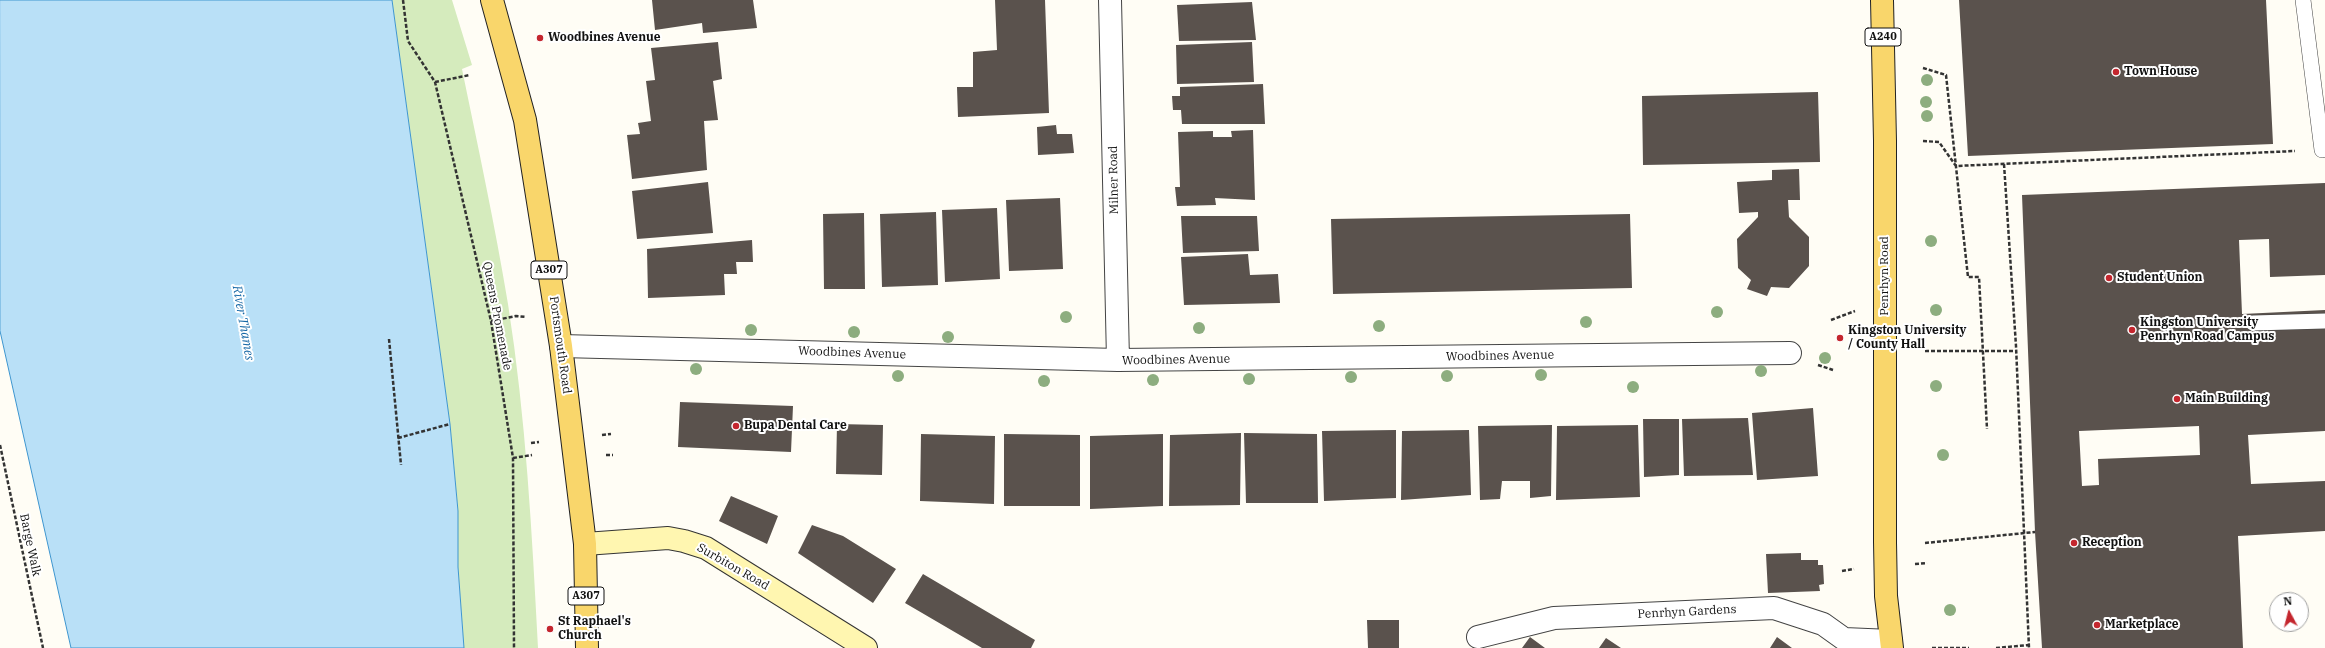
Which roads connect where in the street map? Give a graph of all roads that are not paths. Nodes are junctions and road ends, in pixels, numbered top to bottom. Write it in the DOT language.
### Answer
graph roads {
  1 [pos="492,0"];
  2 [pos="1110,0"];
  3 [pos="1882,0"];
  4 [pos="2302,0"];
  5 [pos="2322,150"];
  6 [pos="2325,321"];
  7 [pos="2253,324"];
  8 [pos="561,346"];
  9 [pos="1790,353"];
  10 [pos="1118,360"];
  11 [pos="585,544"];
  12 [pos="1478,637"];
  13 [pos="1891,644"];
  14 [pos="587,648"];
  15 [pos="866,648"];
  1 -- 8 [label="main road, Portsmouth Road / A307"];
  2 -- 10 [label="street, Milner Road"];
  3 -- 13 [label="main road, Penrhyn Road / A240"];
  4 -- 5 [label="lane"];
  6 -- 7 [label="lane"];
  8 -- 10 [label="street, Woodbines Avenue"];
  8 -- 11 [label="main road, Portsmouth Road / A307"];
  9 -- 10 [label="street, Woodbines Avenue"];
  11 -- 14 [label="main road, Portsmouth Road / A307"];
  11 -- 15 [label="main road, Surbiton Road"];
  12 -- 13 [label="street, Penrhyn Gardens"];
}
